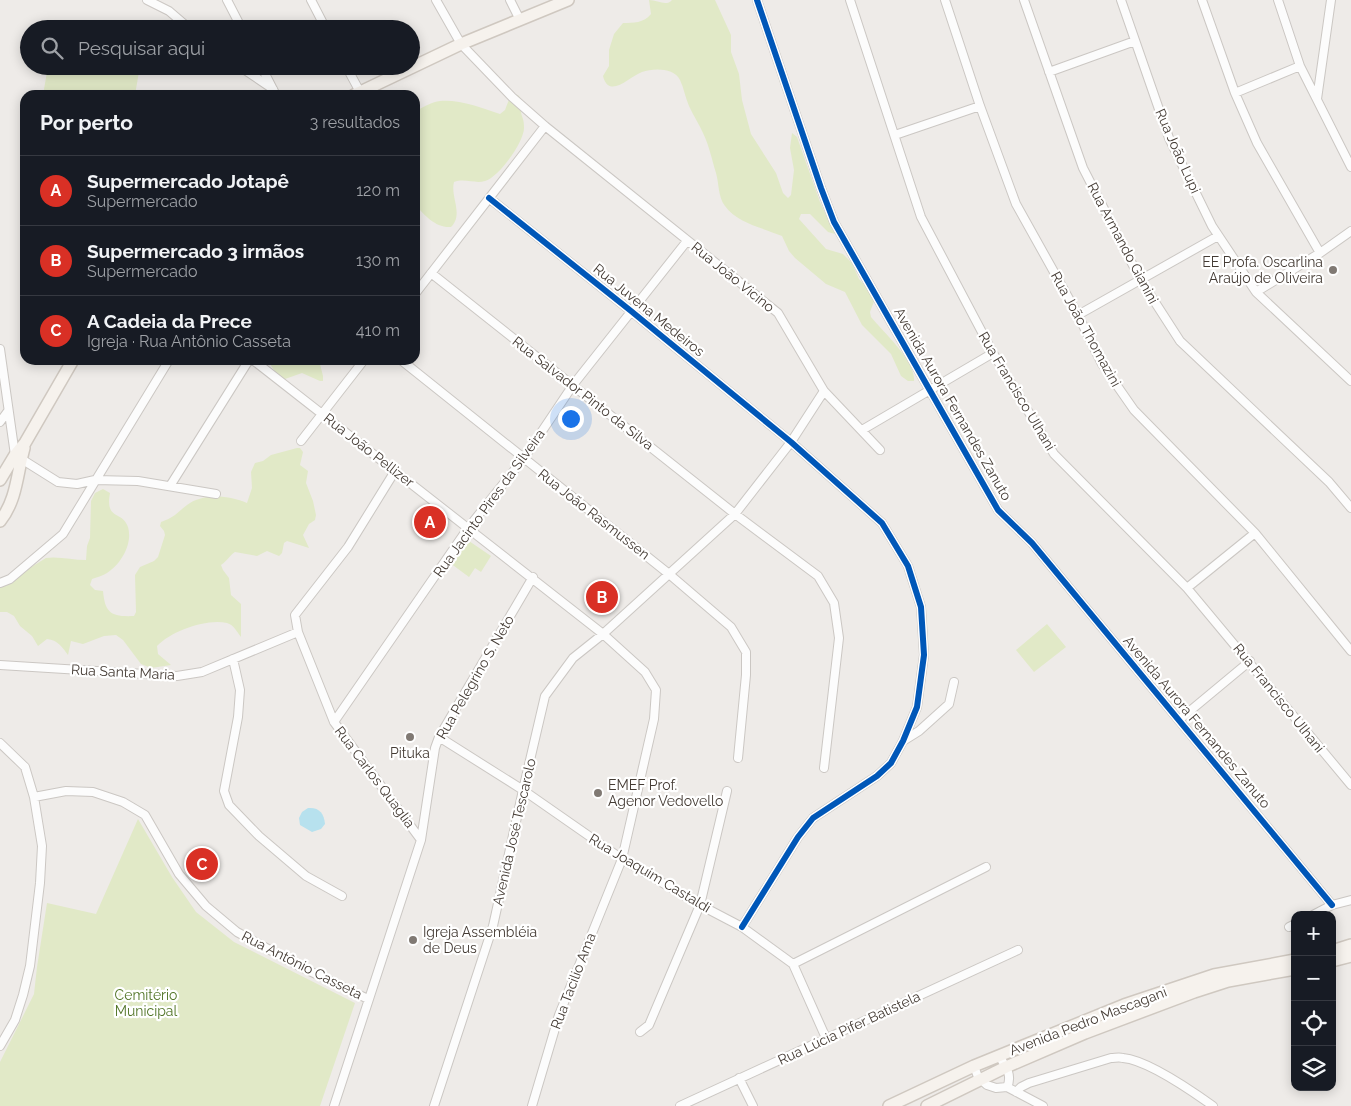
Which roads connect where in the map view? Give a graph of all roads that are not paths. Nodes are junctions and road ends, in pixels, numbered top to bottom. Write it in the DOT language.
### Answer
graph roads {
  1 [pos="146,0"];
  2 [pos="227,0"];
  3 [pos="311,0"];
  4 [pos="436,0"];
  5 [pos="510,0"];
  6 [pos="568,0"];
  7 [pos="757,0"];
  8 [pos="850,0"];
  9 [pos="945,0"];
  10 [pos="1024,0"];
  11 [pos="1121,0"];
  12 [pos="1202,0"];
  13 [pos="1278,0"];
  14 [pos="1331,0"];
  15 [pos="180,20"];
  16 [pos="237,20"];
  17 [pos="321,20"];
  18 [pos="520,20"];
  19 [pos="1135,42"];
  20 [pos="461,44"];
  21 [pos="420,64"];
  22 [pos="1300,66"];
  23 [pos="1049,72"];
  24 [pos="251,75"];
  25 [pos="266,75"];
  26 [pos="350,75"];
  27 [pos="397,75"];
  28 [pos="271,90"];
  29 [pos="273,90"];
  30 [pos="355,90"];
  31 [pos="365,90"];
  32 [pos="1235,93"];
  33 [pos="1317,100"];
  34 [pos="980,106"];
  35 [pos="545,126"];
  36 [pos="895,135"];
  37 [pos="1351,167"];
  38 [pos="489,198"];
  39 [pos="1351,231"];
  40 [pos="1218,236"];
  41 [pos="688,241"];
  42 [pos="1320,253"];
  43 [pos="431,273"];
  44 [pos="1140,279"];
  45 [pos="420,287"];
  46 [pos="1256,292"];
  47 [pos="631,311"];
  48 [pos="1078,315"];
  49 [pos="0,349"];
  50 [pos="993,353"];
  51 [pos="70,365"];
  52 [pos="166,365"];
  53 [pos="245,365"];
  54 [pos="260,365"];
  55 [pos="360,365"];
  56 [pos="407,365"];
  57 [pos="1351,381"];
  58 [pos="573,385"];
  59 [pos="824,390"];
  60 [pos="930,390"];
  61 [pos="8,411"];
  62 [pos="322,414"];
  63 [pos="0,422"];
  64 [pos="862,430"];
  65 [pos="301,442"];
  66 [pos="791,442"];
  67 [pos="880,450"];
  68 [pos="18,457"];
  69 [pos="524,458"];
  70 [pos="395,471"];
  71 [pos="0,480"];
  72 [pos="95,480"];
  73 [pos="170,486"];
  74 [pos="216,494"];
  75 [pos="1351,508"];
  76 [pos="735,514"];
  77 [pos="0,521"];
  78 [pos="468,528"];
  79 [pos="1255,533"];
  80 [pos="669,574"];
  81 [pos="532,577"];
  82 [pos="0,583"];
  83 [pos="1188,588"];
  84 [pos="298,632"];
  85 [pos="603,634"];
  86 [pos="1351,651"];
  87 [pos="233,659"];
  88 [pos="1250,661"];
  89 [pos="0,665"];
  90 [pos="954,682"];
  91 [pos="1179,720"];
  92 [pos="334,722"];
  93 [pos="440,737"];
  94 [pos="903,741"];
  95 [pos="0,743"];
  96 [pos="738,758"];
  97 [pos="824,768"];
  98 [pos="1351,785"];
  99 [pos="523,790"];
  100 [pos="727,791"];
  101 [pos="34,797"];
  102 [pos="422,840"];
  103 [pos="622,859"];
  104 [pos="986,867"];
  105 [pos="342,896"];
  106 [pos="1351,900"];
  107 [pos="700,905"];
  108 [pos="1332,905"];
  109 [pos="1321,911"];
  110 [pos="742,927"];
  111 [pos="1351,946"];
  112 [pos="1336,949"];
  113 [pos="1018,950"];
  114 [pos="1351,956"];
  115 [pos="1336,960"];
  116 [pos="1291,961"];
  117 [pos="793,964"];
  118 [pos="1291,970"];
  119 [pos="368,999"];
  120 [pos="640,1032"];
  121 [pos="826,1038"];
  122 [pos="0,1046"];
  123 [pos="999,1056"];
  124 [pos="974,1066"];
  125 [pos="1006,1067"];
  126 [pos="739,1078"];
  127 [pos="980,1080"];
  128 [pos="1006,1087"];
  129 [pos="1016,1092"];
  130 [pos="334,1106"];
  131 [pos="434,1106"];
  132 [pos="532,1106"];
  133 [pos="680,1106"];
  134 [pos="753,1106"];
  135 [pos="889,1106"];
  136 [pos="927,1106"];
  137 [pos="1043,1106"];
  138 [pos="1213,1106"];
  1 -- 15 [label="street"];
  2 -- 16 [label="street"];
  3 -- 17 [label="street"];
  4 -- 20 [label="street, Rua João Vicino"];
  5 -- 18 [label="street"];
  6 -- 18 [label="main road"];
  7 -- 60 [label="street, Avenida Aurora Fernandes Zanuto"];
  8 -- 36 [label="street, Rua Francisco Ulhani"];
  9 -- 34 [label="street, Rua João Thomazini"];
  10 -- 23 [label="street, Rua Armando Gianini"];
  11 -- 19 [label="street, Rua João Lupi"];
  12 -- 32 [label="street"];
  13 -- 22 [label="street"];
  14 -- 33 [label="street"];
  18 -- 20 [label="main road"];
  19 -- 23 [label="street"];
  19 -- 40 [label="street, Rua João Lupi"];
  20 -- 21 [label="main road"];
  20 -- 35 [label="street, Rua João Vicino"];
  22 -- 32 [label="street"];
  22 -- 33 [label="street"];
  23 -- 44 [label="street, Rua Armando Gianini"];
  24 -- 28 [label="street"];
  25 -- 29 [label="street"];
  26 -- 30 [label="street"];
  27 -- 31 [label="main road"];
  32 -- 42 [label="street"];
  33 -- 37 [label="street"];
  34 -- 36 [label="street"];
  34 -- 48 [label="street, Rua João Thomazini"];
  35 -- 38 [label="street"];
  35 -- 41 [label="street, Rua João Vicino"];
  36 -- 50 [label="street, Rua Francisco Ulhani"];
  38 -- 43 [label="street"];
  38 -- 47 [label="street, Rua Juvena Medeiros"];
  39 -- 42 [label="street"];
  40 -- 44 [label="street"];
  40 -- 46 [label="street, Rua João Lupi"];
  41 -- 47 [label="street, Rua Jacinto Pires da Silveira"];
  41 -- 59 [label="street, Rua João Vicino"];
  42 -- 46 [label="street"];
  43 -- 45 [label="street"];
  43 -- 58 [label="street, Rua Salvador Pinto da Silva"];
  44 -- 48 [label="street"];
  44 -- 75 [label="street, Rua Armando Gianini"];
  46 -- 57 [label="street, Rua João Lupi"];
  47 -- 58 [label="street, Rua Jacinto Pires da Silveira"];
  47 -- 66 [label="street, Rua Juvena Medeiros"];
  48 -- 79 [label="street, Rua João Thomazini"];
  49 -- 61 [label="street"];
  50 -- 60 [label="street"];
  50 -- 83 [label="street, Rua Francisco Ulhani"];
  51 -- 68 [label="main road"];
  52 -- 72 [label="street"];
  53 -- 73 [label="street"];
  54 -- 62 [label="street, Rua João Pellizer"];
  55 -- 62 [label="street"];
  56 -- 69 [label="street, Rua João Rasmussen"];
  58 -- 69 [label="street, Rua Jacinto Pires da Silveira"];
  58 -- 76 [label="street, Rua Salvador Pinto da Silva"];
  59 -- 64 [label="street, Rua João Vicino"];
  59 -- 66 [label="street"];
  60 -- 64 [label="street"];
  60 -- 91 [label="street, Avenida Aurora Fernandes Zanuto"];
  61 -- 63 [label="street"];
  61 -- 68 [label="street"];
  62 -- 65 [label="street"];
  62 -- 70 [label="street, Rua João Pellizer"];
  64 -- 67 [label="street, Rua João Vicino"];
  66 -- 76 [label="street"];
  66 -- 94 [label="street, Rua Juvena Medeiros"];
  68 -- 71 [label="main road"];
  68 -- 72 [label="street"];
  68 -- 77 [label="main road"];
  69 -- 78 [label="street, Rua Jacinto Pires da Silveira"];
  69 -- 80 [label="street, Rua João Rasmussen"];
  70 -- 78 [label="street, Rua João Pellizer"];
  70 -- 84 [label="street, Rua Carlos Quaglia"];
  72 -- 73 [label="street"];
  72 -- 82 [label="street"];
  73 -- 74 [label="street"];
  76 -- 80 [label="street"];
  76 -- 97 [label="street, Rua Salvador Pinto da Silva"];
  78 -- 81 [label="street, Rua João Pellizer"];
  78 -- 92 [label="street, Rua Jacinto Pires da Silveira"];
  79 -- 83 [label="street"];
  79 -- 86 [label="street, Rua João Thomazini"];
  80 -- 85 [label="street"];
  80 -- 96 [label="street, Rua João Rasmussen"];
  81 -- 85 [label="street, Rua João Pellizer"];
  81 -- 93 [label="street, Rua Pelegrino S. Neto"];
  83 -- 88 [label="street, Rua Francisco Ulhani"];
  84 -- 87 [label="street, Rua Santa Maria"];
  84 -- 92 [label="street, Rua Carlos Quaglia"];
  85 -- 99 [label="street, Avenida José Tescarolo"];
  85 -- 103 [label="street, Rua Tacilio Ama"];
  87 -- 89 [label="street, Rua Santa Maria"];
  87 -- 105 [label="street"];
  88 -- 91 [label="street"];
  88 -- 98 [label="street, Rua Francisco Ulhani"];
  90 -- 94 [label="street"];
  91 -- 108 [label="street, Avenida Aurora Fernandes Zanuto"];
  92 -- 102 [label="street, Rua Carlos Quaglia"];
  93 -- 99 [label="street, Rua Joaquim Castaldi"];
  93 -- 102 [label="street, Rua Pelegrino S. Neto"];
  94 -- 110 [label="street, Rua Juvena Medeiros"];
  95 -- 101 [label="street"];
  99 -- 103 [label="street, Rua Joaquim Castaldi"];
  99 -- 131 [label="street, Avenida José Tescarolo"];
  100 -- 107 [label="street"];
  101 -- 119 [label="street, Rua Antônio Casseta"];
  101 -- 122 [label="street"];
  102 -- 119 [label="street, Rua Carlos Quaglia"];
  103 -- 107 [label="street, Rua Joaquim Castaldi"];
  103 -- 132 [label="street, Rua Tacilio Ama"];
  104 -- 117 [label="street"];
  106 -- 108 [label="street"];
  107 -- 110 [label="street, Rua Joaquim Castaldi"];
  107 -- 120 [label="street"];
  108 -- 109 [label="street"];
  110 -- 117 [label="street, Rua Joaquim Castaldi"];
  111 -- 112 [label="main road"];
  113 -- 121 [label="street, Rua Lúcia Pifer Batistela"];
  114 -- 115 [label="main road"];
  116 -- 123 [label="main road, Avenida Pedro Mascagani"];
  117 -- 121 [label="street"];
  118 -- 125 [label="main road, Avenida Pedro Mascagani"];
  119 -- 130 [label="street, Rua Carlos Quaglia"];
  121 -- 126 [label="street, Rua Lúcia Pifer Batistela"];
  123 -- 124 [label="main road, Avenida Pedro Mascagani"];
  123 -- 125 [label="street"];
  124 -- 127 [label="street"];
  124 -- 135 [label="main road, Avenida Pedro Mascagani"];
  125 -- 127 [label="main road, Avenida Pedro Mascagani"];
  125 -- 128 [label="street"];
  126 -- 133 [label="street, Rua Lúcia Pifer Batistela"];
  126 -- 134 [label="street"];
  127 -- 128 [label="street"];
  127 -- 136 [label="main road, Avenida Pedro Mascagani"];
  128 -- 129 [label="street"];
  129 -- 137 [label="street"];
  129 -- 138 [label="street"];
}
